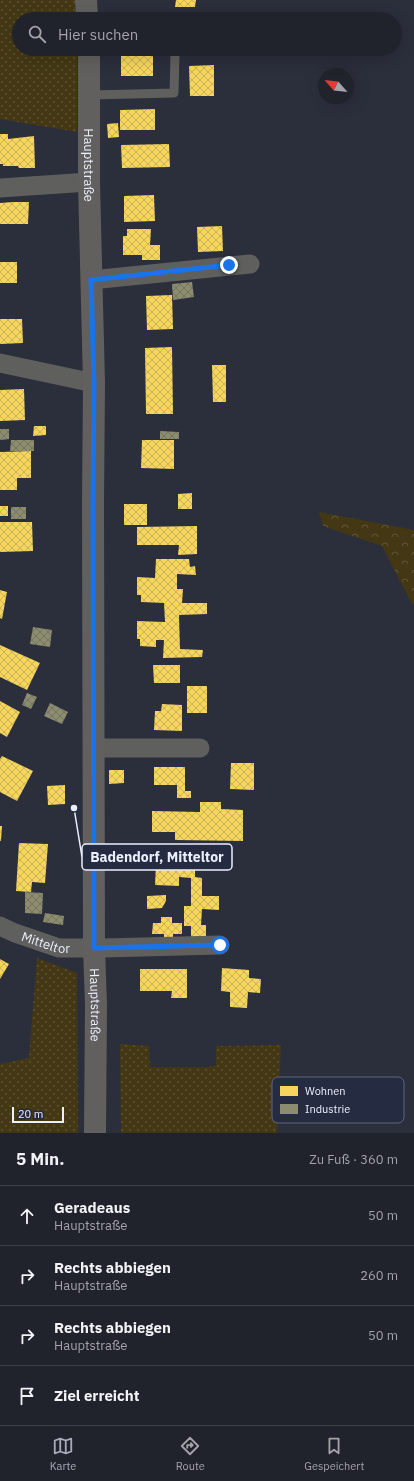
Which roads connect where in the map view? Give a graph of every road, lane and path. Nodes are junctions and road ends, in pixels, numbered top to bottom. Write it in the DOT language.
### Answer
graph roads {
  1 [pos="86,0"];
  2 [pos="87,12"];
  3 [pos="89,56"];
  4 [pos="175,56"];
  5 [pos="90,95"];
  6 [pos="89,182"];
  7 [pos="0,188"];
  8 [pos="250,264"];
  9 [pos="91,280"];
  10 [pos="0,363"];
  11 [pos="94,383"];
  12 [pos="93,748"];
  13 [pos="200,748"];
  14 [pos="0,926"];
  15 [pos="220,945"];
  16 [pos="94,948"];
  17 [pos="95,1133"];
  1 -- 2 [label="main road"];
  3 -- 5 [label="main road, Hauptstraße"];
  4 -- 5 [label="lane"];
  5 -- 6 [label="main road, Hauptstraße"];
  6 -- 7 [label="street"];
  6 -- 9 [label="main road, Hauptstraße"];
  8 -- 9 [label="street"];
  9 -- 11 [label="main road, Hauptstraße"];
  10 -- 11 [label="street"];
  11 -- 12 [label="main road, Hauptstraße"];
  12 -- 13 [label="street"];
  12 -- 16 [label="main road, Hauptstraße"];
  14 -- 16 [label="street, Mitteltor"];
  15 -- 16 [label="street"];
  16 -- 17 [label="main road, Hauptstraße"];
}
